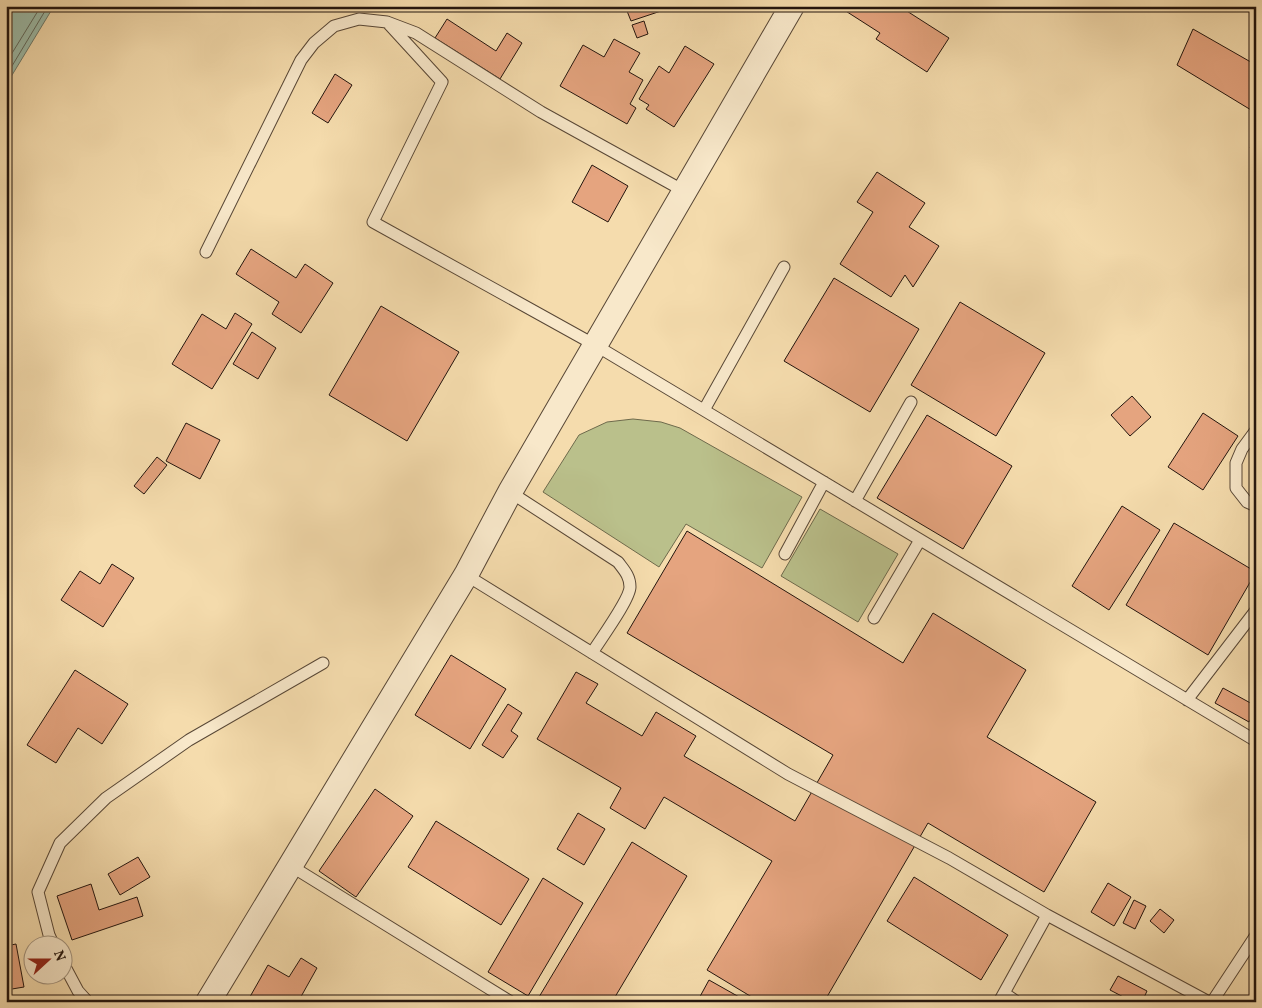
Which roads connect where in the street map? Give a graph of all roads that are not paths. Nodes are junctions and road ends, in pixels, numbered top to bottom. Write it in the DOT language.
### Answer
graph roads {
  1 [pos="792,6"];
  2 [pos="387,22"];
  3 [pos="684,191"];
  4 [pos="206,252"];
  5 [pos="784,267"];
  6 [pos="596,345"];
  7 [pos="911,402"];
  8 [pos="704,410"];
  9 [pos="1256,430"];
  10 [pos="824,482"];
  11 [pos="510,492"];
  12 [pos="855,501"];
  13 [pos="1256,506"];
  14 [pos="920,540"];
  15 [pos="785,554"];
  16 [pos="466,575"];
  17 [pos="1256,610"];
  18 [pos="874,618"];
  19 [pos="592,653"];
  20 [pos="324,663"];
  21 [pos="1186,700"];
  22 [pos="1256,742"];
  23 [pos="290,866"];
  24 [pos="1047,915"];
  25 [pos="1256,935"];
  26 [pos="49,936"];
  27 [pos="72,980"];
  28 [pos="1001,997"];
  29 [pos="88,1002"];
  30 [pos="208,1002"];
  31 [pos="511,1002"];
  32 [pos="1017,1002"];
  33 [pos="1211,1002"];
  1 -- 3 [label="street"];
  2 -- 3 [label="lane"];
  2 -- 4 [label="lane"];
  2 -- 6 [label="lane"];
  3 -- 6 [label="street"];
  5 -- 8 [label="lane"];
  6 -- 8 [label="lane"];
  6 -- 11 [label="street"];
  7 -- 12 [label="lane"];
  8 -- 10 [label="lane"];
  9 -- 13 [label="lane"];
  10 -- 12 [label="lane"];
  10 -- 15 [label="lane"];
  11 -- 16 [label="street"];
  11 -- 19 [label="lane"];
  12 -- 14 [label="lane"];
  14 -- 18 [label="lane"];
  14 -- 21 [label="lane"];
  16 -- 19 [label="lane"];
  16 -- 23 [label="street"];
  17 -- 21 [label="lane"];
  19 -- 24 [label="lane"];
  20 -- 26 [label="lane"];
  21 -- 22 [label="lane"];
  23 -- 30 [label="street"];
  23 -- 31 [label="lane"];
  24 -- 28 [label="lane"];
  24 -- 33 [label="lane"];
  25 -- 33 [label="lane"];
  27 -- 29 [label="lane"];
  28 -- 32 [label="lane"];
}
